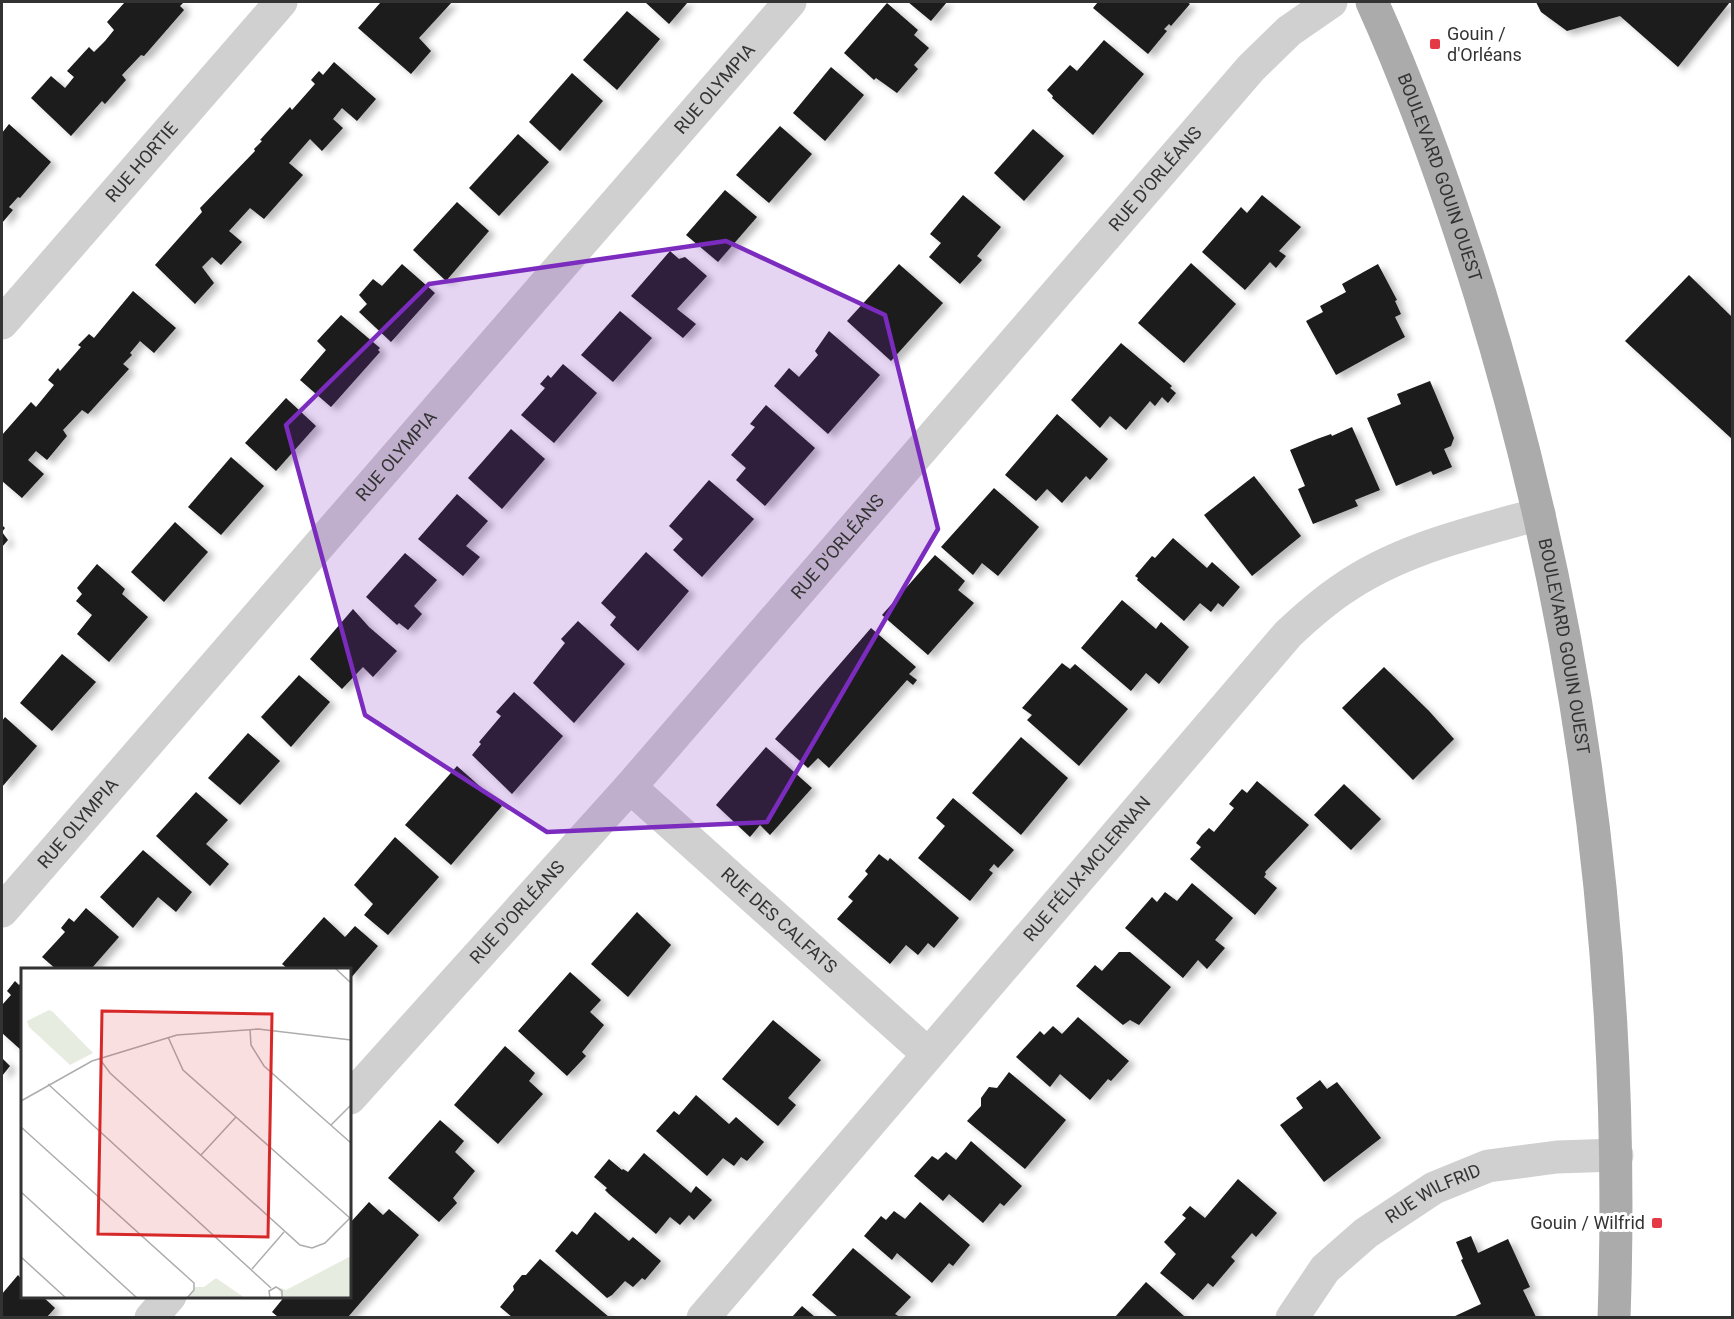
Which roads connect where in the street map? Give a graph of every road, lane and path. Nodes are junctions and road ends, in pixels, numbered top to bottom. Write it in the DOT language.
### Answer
graph roads {
  1 [pos="281,2"];
  2 [pos="790,2"];
  3 [pos="1331,2"];
  4 [pos="1372,2"];
  5 [pos="2,323"];
  6 [pos="1539,514"];
  7 [pos="630,787"];
  8 [pos="2,911"];
  9 [pos="928,1054"];
  10 [pos="351,1097"];
  11 [pos="1617,1155"];
  12 [pos="168,1298"];
  13 [pos="151,1317"];
  14 [pos="703,1317"];
  15 [pos="1292,1317"];
  16 [pos="1614,1317"];
  1 -- 5 [label="street, RUE HORTIE"];
  2 -- 8 [label="street, RUE OLYMPIA"];
  3 -- 7 [label="street, RUE D'ORLÉANS"];
  4 -- 6 [label="main road, BOULEVARD GOUIN OUEST"];
  6 -- 9 [label="street, RUE FÉLIX-MCLERNAN"];
  6 -- 11 [label="main road, BOULEVARD GOUIN OUEST"];
  7 -- 9 [label="street, RUE DES CALFATS"];
  7 -- 10 [label="street, RUE D'ORLÉANS"];
  9 -- 14 [label="street, RUE FÉLIX-MCLERNAN"];
  11 -- 15 [label="street, RUE WILFRID"];
  11 -- 16 [label="main road, BOULEVARD GOUIN OUEST"];
  12 -- 13 [label="street"];
}
